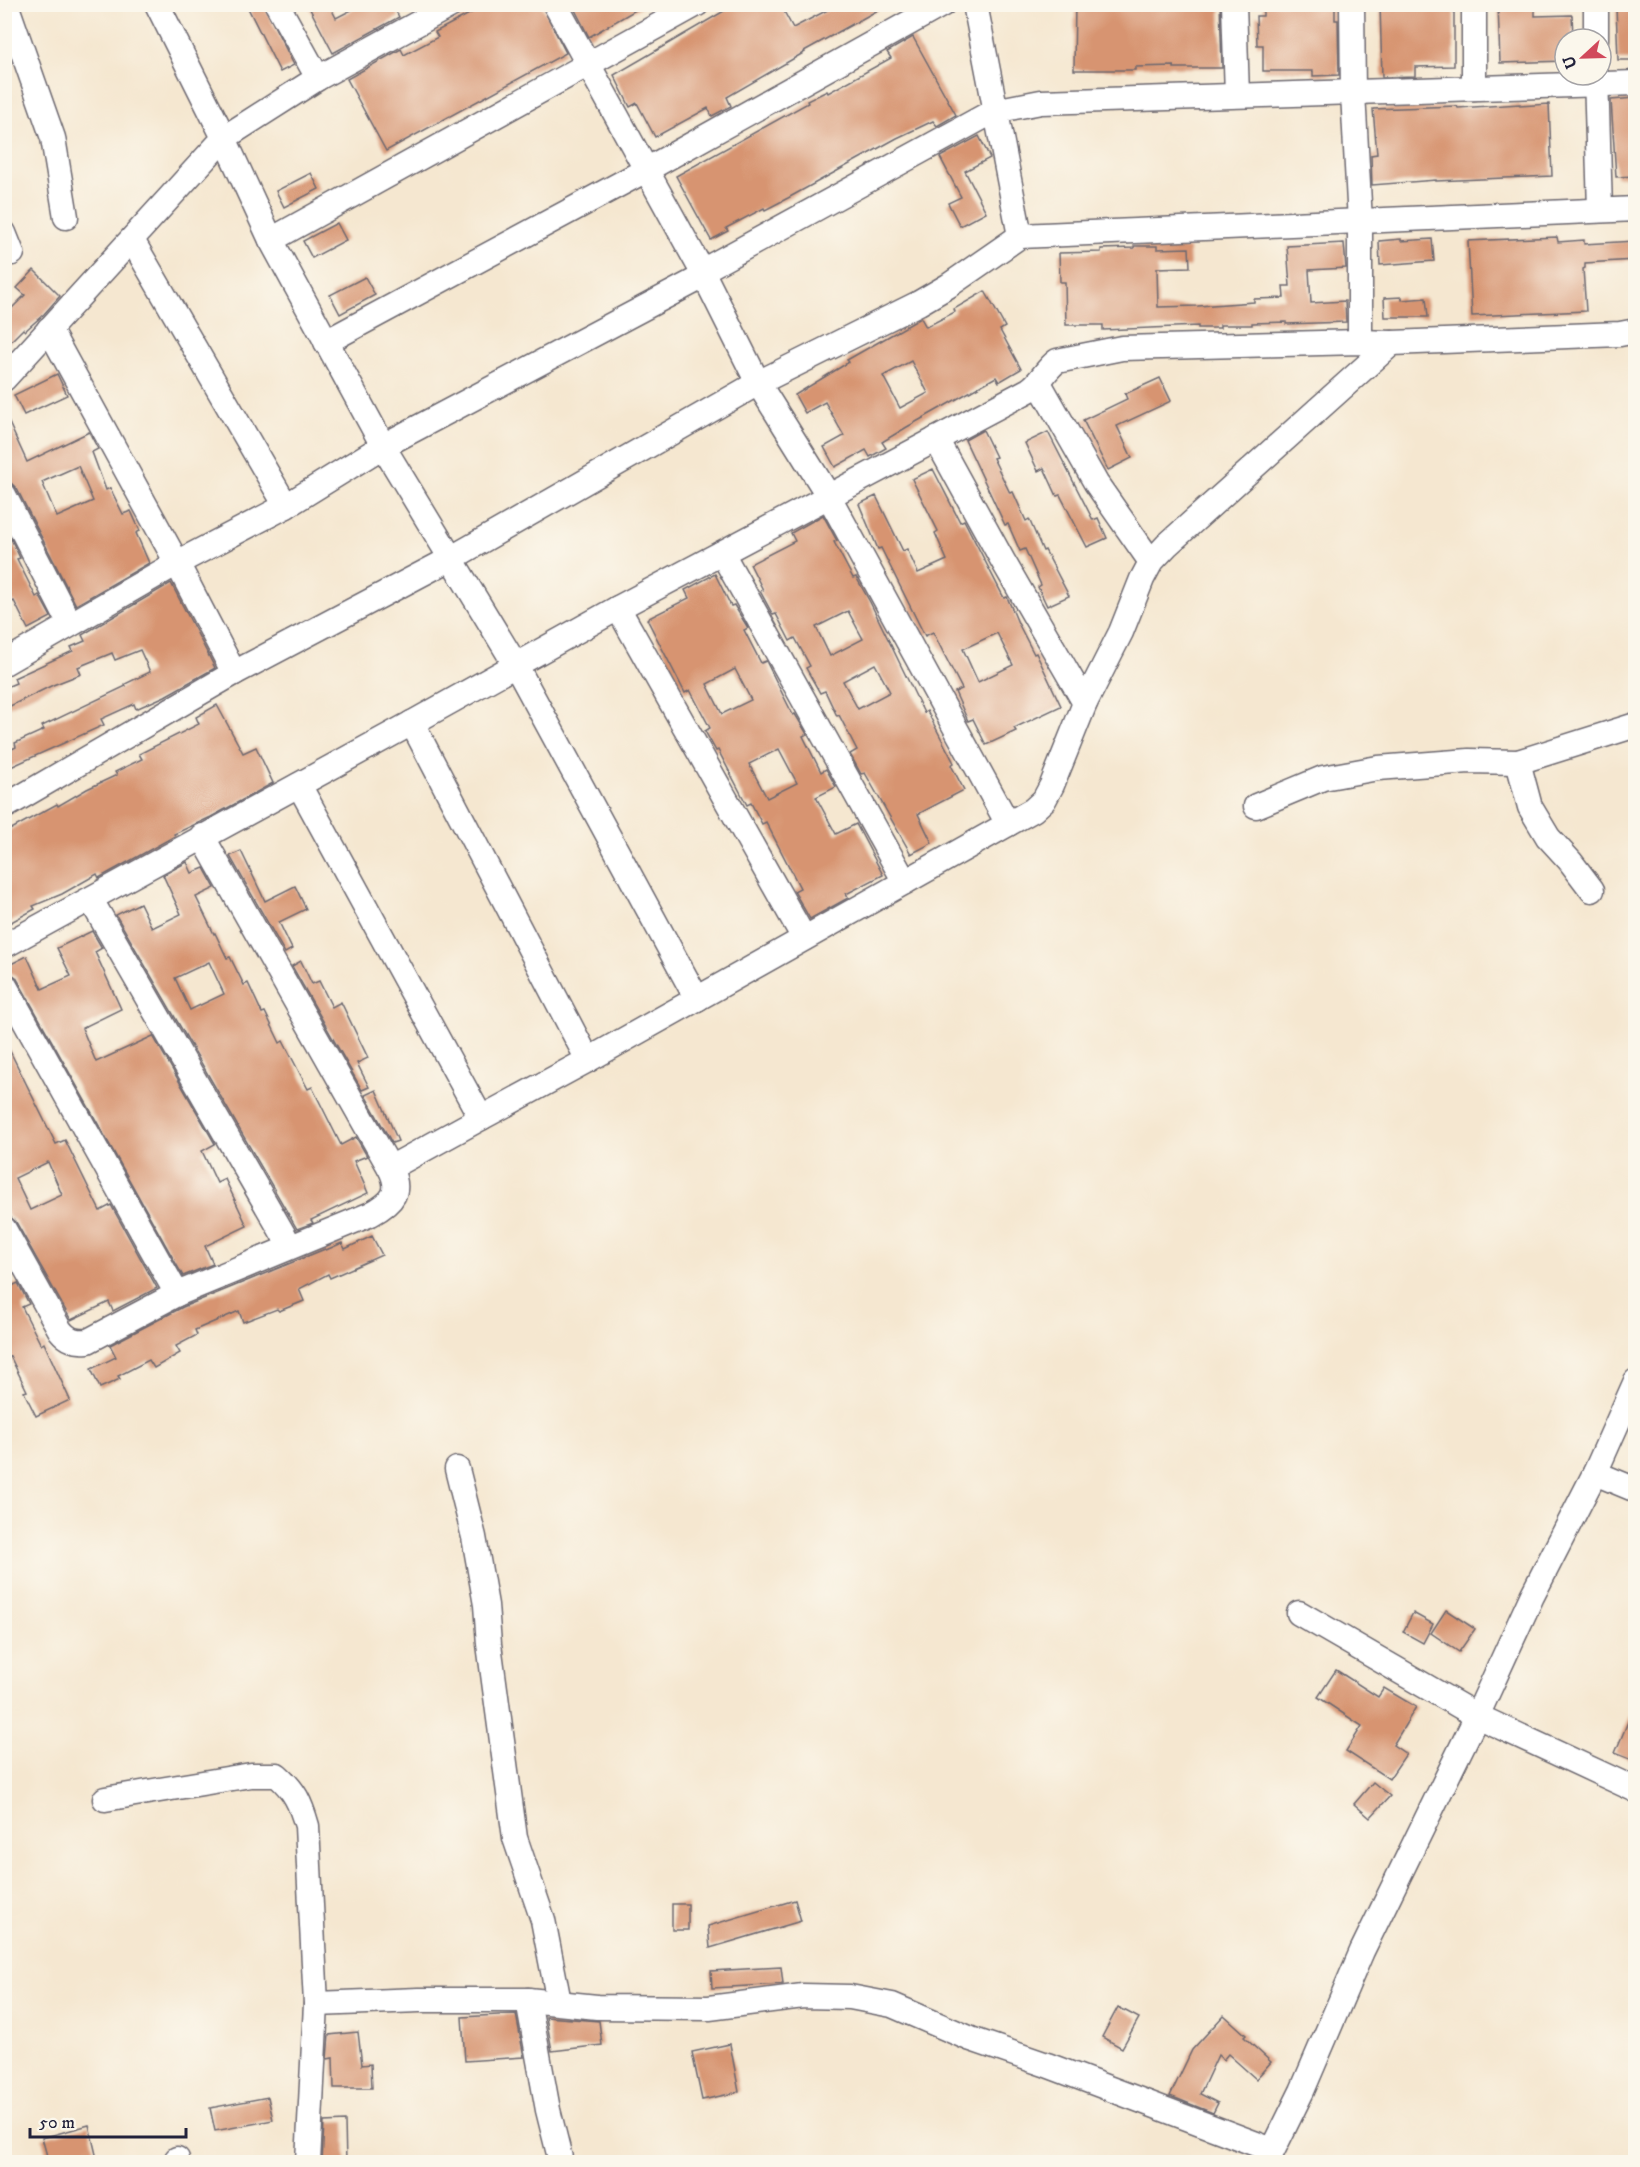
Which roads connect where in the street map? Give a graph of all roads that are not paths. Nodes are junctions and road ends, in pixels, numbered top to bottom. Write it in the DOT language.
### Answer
graph roads {
  1 [pos="6,4"];
  2 [pos="157,4"];
  3 [pos="277,4"];
  4 [pos="453,4"];
  5 [pos="555,4"];
  6 [pos="697,4"];
  7 [pos="943,4"];
  8 [pos="975,4"];
  9 [pos="1234,4"];
  10 [pos="1352,4"];
  11 [pos="1474,4"];
  12 [pos="1596,4"];
  13 [pos="418,13"];
  14 [pos="1596,27"];
  15 [pos="588,64"];
  16 [pos="318,78"];
  17 [pos="1613,81"];
  18 [pos="1553,83"];
  19 [pos="1635,83"];
  20 [pos="1596,87"];
  21 [pos="1474,88"];
  22 [pos="1353,93"];
  23 [pos="1237,95"];
  24 [pos="994,111"];
  25 [pos="224,138"];
  26 [pos="646,170"];
  27 [pos="1635,209"];
  28 [pos="1600,210"];
  29 [pos="66,217"];
  30 [pos="1360,222"];
  31 [pos="1020,236"];
  32 [pos="132,240"];
  33 [pos="271,240"];
  34 [pos="703,273"];
  35 [pos="50,328"];
  36 [pos="1635,331"];
  37 [pos="326,342"];
  38 [pos="1360,342"];
  39 [pos="1392,343"];
  40 [pos="4,379"];
  41 [pos="758,383"];
  42 [pos="1039,383"];
  43 [pos="936,439"];
  44 [pos="383,446"];
  45 [pos="4,495"];
  46 [pos="828,495"];
  47 [pos="286,506"];
  48 [pos="722,553"];
  49 [pos="450,559"];
  50 [pos="1151,562"];
  51 [pos="177,563"];
  52 [pos="618,608"];
  53 [pos="70,624"];
  54 [pos="4,663"];
  55 [pos="515,664"];
  56 [pos="234,673"];
  57 [pos="1085,703"];
  58 [pos="412,723"];
  59 [pos="1635,725"];
  60 [pos="1518,762"];
  61 [pos="299,786"];
  62 [pos="1256,806"];
  63 [pos="4,807"];
  64 [pos="1008,824"];
  65 [pos="202,836"];
  66 [pos="905,882"];
  67 [pos="1592,890"];
  68 [pos="91,900"];
  69 [pos="804,938"];
  70 [pos="4,946"];
  71 [pos="4,984"];
  72 [pos="697,999"];
  73 [pos="588,1060"];
  74 [pos="481,1118"];
  75 [pos="390,1168"];
  76 [pos="5,1230"];
  77 [pos="290,1246"];
  78 [pos="177,1294"];
  79 [pos="1635,1381"];
  80 [pos="457,1469"];
  81 [pos="1595,1473"];
  82 [pos="1635,1490"];
  83 [pos="1299,1613"];
  84 [pos="1477,1716"];
  85 [pos="1635,1790"];
  86 [pos="105,1800"];
  87 [pos="528,2000"];
  88 [pos="560,2002"];
  89 [pos="316,2004"];
  90 [pos="1269,2156"];
  91 [pos="561,2162"];
  92 [pos="308,2163"];
  1 -- 29 [label="street"];
  2 -- 25 [label="street"];
  3 -- 16 [label="street"];
  4 -- 13 [label="street"];
  5 -- 15 [label="street"];
  6 -- 15 [label="street"];
  7 -- 26 [label="street"];
  8 -- 24 [label="street"];
  9 -- 23 [label="street"];
  10 -- 22 [label="street"];
  11 -- 21 [label="street"];
  12 -- 14 [label="street"];
  13 -- 16 [label="street"];
  15 -- 26 [label="street"];
  15 -- 33 [label="street"];
  16 -- 25 [label="street"];
  17 -- 19 [label="street"];
  18 -- 21 [label="street"];
  20 -- 28 [label="street"];
  21 -- 22 [label="street"];
  22 -- 23 [label="street"];
  22 -- 30 [label="street"];
  23 -- 24 [label="street"];
  24 -- 31 [label="street"];
  24 -- 34 [label="street"];
  25 -- 32 [label="street"];
  25 -- 33 [label="street"];
  26 -- 34 [label="street"];
  26 -- 37 [label="street"];
  27 -- 28 [label="street"];
  28 -- 30 [label="street"];
  30 -- 31 [label="street"];
  30 -- 38 [label="street"];
  31 -- 41 [label="street"];
  32 -- 35 [label="street"];
  32 -- 47 [label="street"];
  33 -- 37 [label="street"];
  34 -- 41 [label="street"];
  34 -- 44 [label="street"];
  35 -- 40 [label="street"];
  35 -- 51 [label="street"];
  36 -- 39 [label="street"];
  37 -- 44 [label="street"];
  38 -- 39 [label="street"];
  38 -- 42 [label="street"];
  39 -- 50 [label="street"];
  41 -- 46 [label="street"];
  41 -- 49 [label="street"];
  42 -- 43 [label="street"];
  42 -- 50 [label="street"];
  43 -- 46 [label="street"];
  43 -- 57 [label="street"];
  44 -- 47 [label="street"];
  44 -- 49 [label="street"];
  45 -- 53 [label="street"];
  46 -- 48 [label="street"];
  46 -- 64 [label="street"];
  47 -- 51 [label="street"];
  48 -- 52 [label="street"];
  48 -- 66 [label="street"];
  49 -- 55 [label="street"];
  49 -- 56 [label="street"];
  50 -- 57 [label="street"];
  51 -- 53 [label="street"];
  51 -- 56 [label="street"];
  52 -- 55 [label="street"];
  52 -- 69 [label="street"];
  53 -- 54 [label="street"];
  55 -- 58 [label="street"];
  55 -- 72 [label="street"];
  56 -- 63 [label="street"];
  57 -- 64 [label="street"];
  58 -- 61 [label="street"];
  58 -- 73 [label="street"];
  59 -- 60 [label="street"];
  60 -- 62 [label="street"];
  60 -- 67 [label="street"];
  61 -- 65 [label="street"];
  61 -- 74 [label="street"];
  64 -- 66 [label="street"];
  65 -- 68 [label="street"];
  65 -- 75 [label="street"];
  66 -- 69 [label="street"];
  68 -- 70 [label="street"];
  68 -- 77 [label="street"];
  69 -- 72 [label="street"];
  71 -- 78 [label="street"];
  72 -- 73 [label="street"];
  73 -- 74 [label="street"];
  74 -- 75 [label="street"];
  75 -- 77 [label="street"];
  76 -- 78 [label="street"];
  77 -- 78 [label="street"];
  79 -- 81 [label="street"];
  80 -- 88 [label="street"];
  81 -- 82 [label="street"];
  81 -- 84 [label="street"];
  83 -- 84 [label="street"];
  84 -- 85 [label="street"];
  84 -- 90 [label="street"];
  86 -- 89 [label="street"];
  87 -- 88 [label="street"];
  87 -- 89 [label="street"];
  87 -- 91 [label="street"];
  88 -- 90 [label="street"];
  89 -- 92 [label="street"];
}
